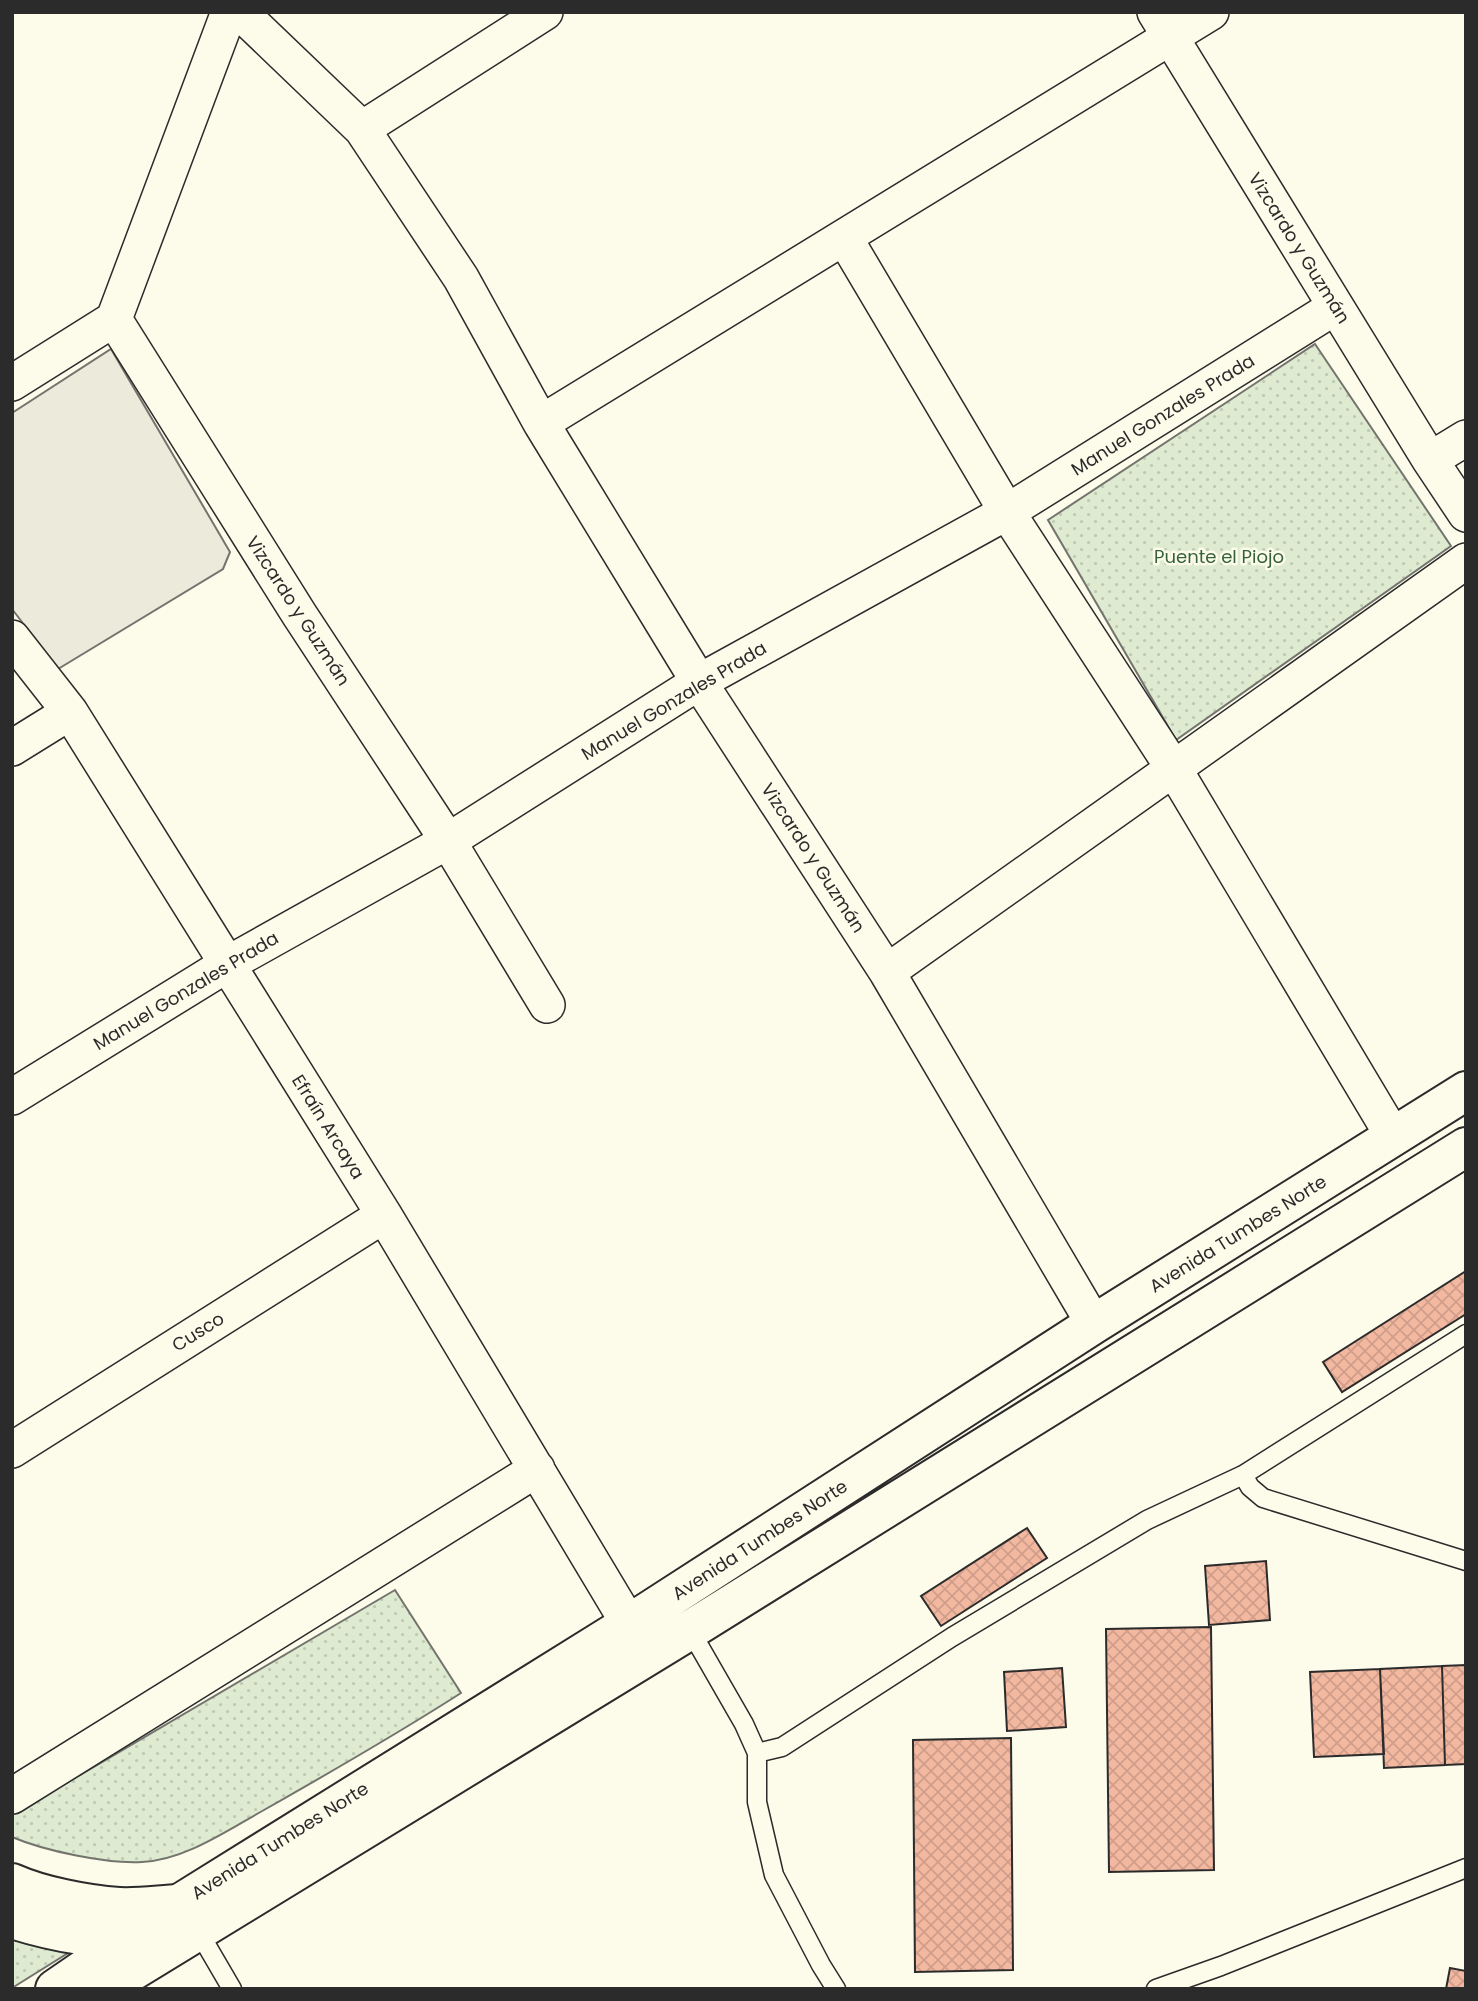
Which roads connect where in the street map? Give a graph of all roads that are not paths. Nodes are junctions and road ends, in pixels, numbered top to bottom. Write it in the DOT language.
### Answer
graph roads {
  1 [pos="229,12"];
  2 [pos="240,12"];
  3 [pos="545,12"];
  4 [pos="1211,12"];
  5 [pos="1162,25"];
  6 [pos="362,130"];
  7 [pos="844,237"];
  8 [pos="1335,307"];
  9 [pos="114,318"];
  10 [pos="12,383"];
  11 [pos="541,423"];
  12 [pos="1466,438"];
  13 [pos="1430,460"];
  14 [pos="1007,512"];
  15 [pos="1466,514"];
  16 [pos="1466,561"];
  17 [pos="12,638"];
  18 [pos="699,682"];
  19 [pos="70,712"];
  20 [pos="12,748"];
  21 [pos="1174,769"];
  22 [pos="448,841"];
  23 [pos="226,965"];
  24 [pos="887,972"];
  25 [pos="547,1005"];
  26 [pos="1466,1091"];
  27 [pos="12,1097"];
  28 [pos="1393,1136"];
  29 [pos="1466,1147"];
  30 [pos="384,1215"];
  31 [pos="1094,1324"];
  32 [pos="1466,1334"];
  33 [pos="12,1450"];
  34 [pos="537,1469"];
  35 [pos="1243,1475"];
  36 [pos="1466,1561"];
  37 [pos="629,1624"];
  38 [pos="690,1630"];
  39 [pos="757,1753"];
  40 [pos="12,1796"];
  41 [pos="1466,1868"];
  42 [pos="12,1883"];
  43 [pos="188,1917"];
  44 [pos="12,1919"];
  45 [pos="130,1938"];
  46 [pos="55,1989"];
  47 [pos="103,1989"];
  48 [pos="232,1989"];
  49 [pos="836,1989"];
  50 [pos="1156,1989"];
  1 -- 9 [label="street"];
  2 -- 6 [label="street, Vizcardo y Guzmán"];
  3 -- 6 [label="street"];
  4 -- 5 [label="street"];
  5 -- 7 [label="street"];
  5 -- 8 [label="street, Vizcardo y Guzmán"];
  6 -- 11 [label="street, Vizcardo y Guzmán"];
  7 -- 11 [label="street"];
  7 -- 14 [label="street"];
  8 -- 13 [label="street, Vizcardo y Guzmán"];
  8 -- 14 [label="street, Manuel Gonzales Prada"];
  9 -- 10 [label="street"];
  9 -- 22 [label="street, Vizcardo y Guzmán"];
  11 -- 18 [label="street, Vizcardo y Guzmán"];
  12 -- 13 [label="street"];
  13 -- 15 [label="street, Vizcardo y Guzmán"];
  14 -- 18 [label="street, Manuel Gonzales Prada"];
  14 -- 21 [label="street"];
  16 -- 21 [label="street"];
  17 -- 19 [label="street, Efraín Arcaya"];
  18 -- 22 [label="street, Manuel Gonzales Prada"];
  18 -- 24 [label="street, Vizcardo y Guzmán"];
  19 -- 20 [label="street"];
  19 -- 23 [label="street, Efraín Arcaya"];
  21 -- 24 [label="street"];
  21 -- 28 [label="street"];
  22 -- 23 [label="street, Manuel Gonzales Prada"];
  22 -- 25 [label="street, Vizcardo y Guzmán"];
  23 -- 27 [label="street, Manuel Gonzales Prada"];
  23 -- 30 [label="street, Efraín Arcaya"];
  24 -- 31 [label="street, Vizcardo y Guzmán"];
  26 -- 28 [label="main road, Avenida Tumbes Norte"];
  28 -- 31 [label="main road, Avenida Tumbes Norte"];
  29 -- 38 [label="main road, Avenida Tumbes Norte"];
  30 -- 33 [label="street, Cusco"];
  30 -- 34 [label="street, Efraín Arcaya"];
  31 -- 37 [label="main road, Avenida Tumbes Norte"];
  32 -- 35 [label="lane"];
  34 -- 37 [label="street, Efraín Arcaya"];
  34 -- 40 [label="street"];
  35 -- 36 [label="lane"];
  35 -- 39 [label="lane"];
  37 -- 43 [label="main road, Avenida Tumbes Norte"];
  38 -- 39 [label="lane"];
  38 -- 43 [label="main road, Avenida Tumbes Norte"];
  39 -- 49 [label="lane"];
  41 -- 50 [label="lane"];
  42 -- 43 [label="main road"];
  43 -- 45 [label="main road, Avenida Tumbes Norte"];
  43 -- 47 [label="main road, Avenida Tumbes Norte"];
  43 -- 48 [label="lane"];
  44 -- 45 [label="main road"];
  45 -- 46 [label="main road, Avenida Tumbes Norte"];
}
